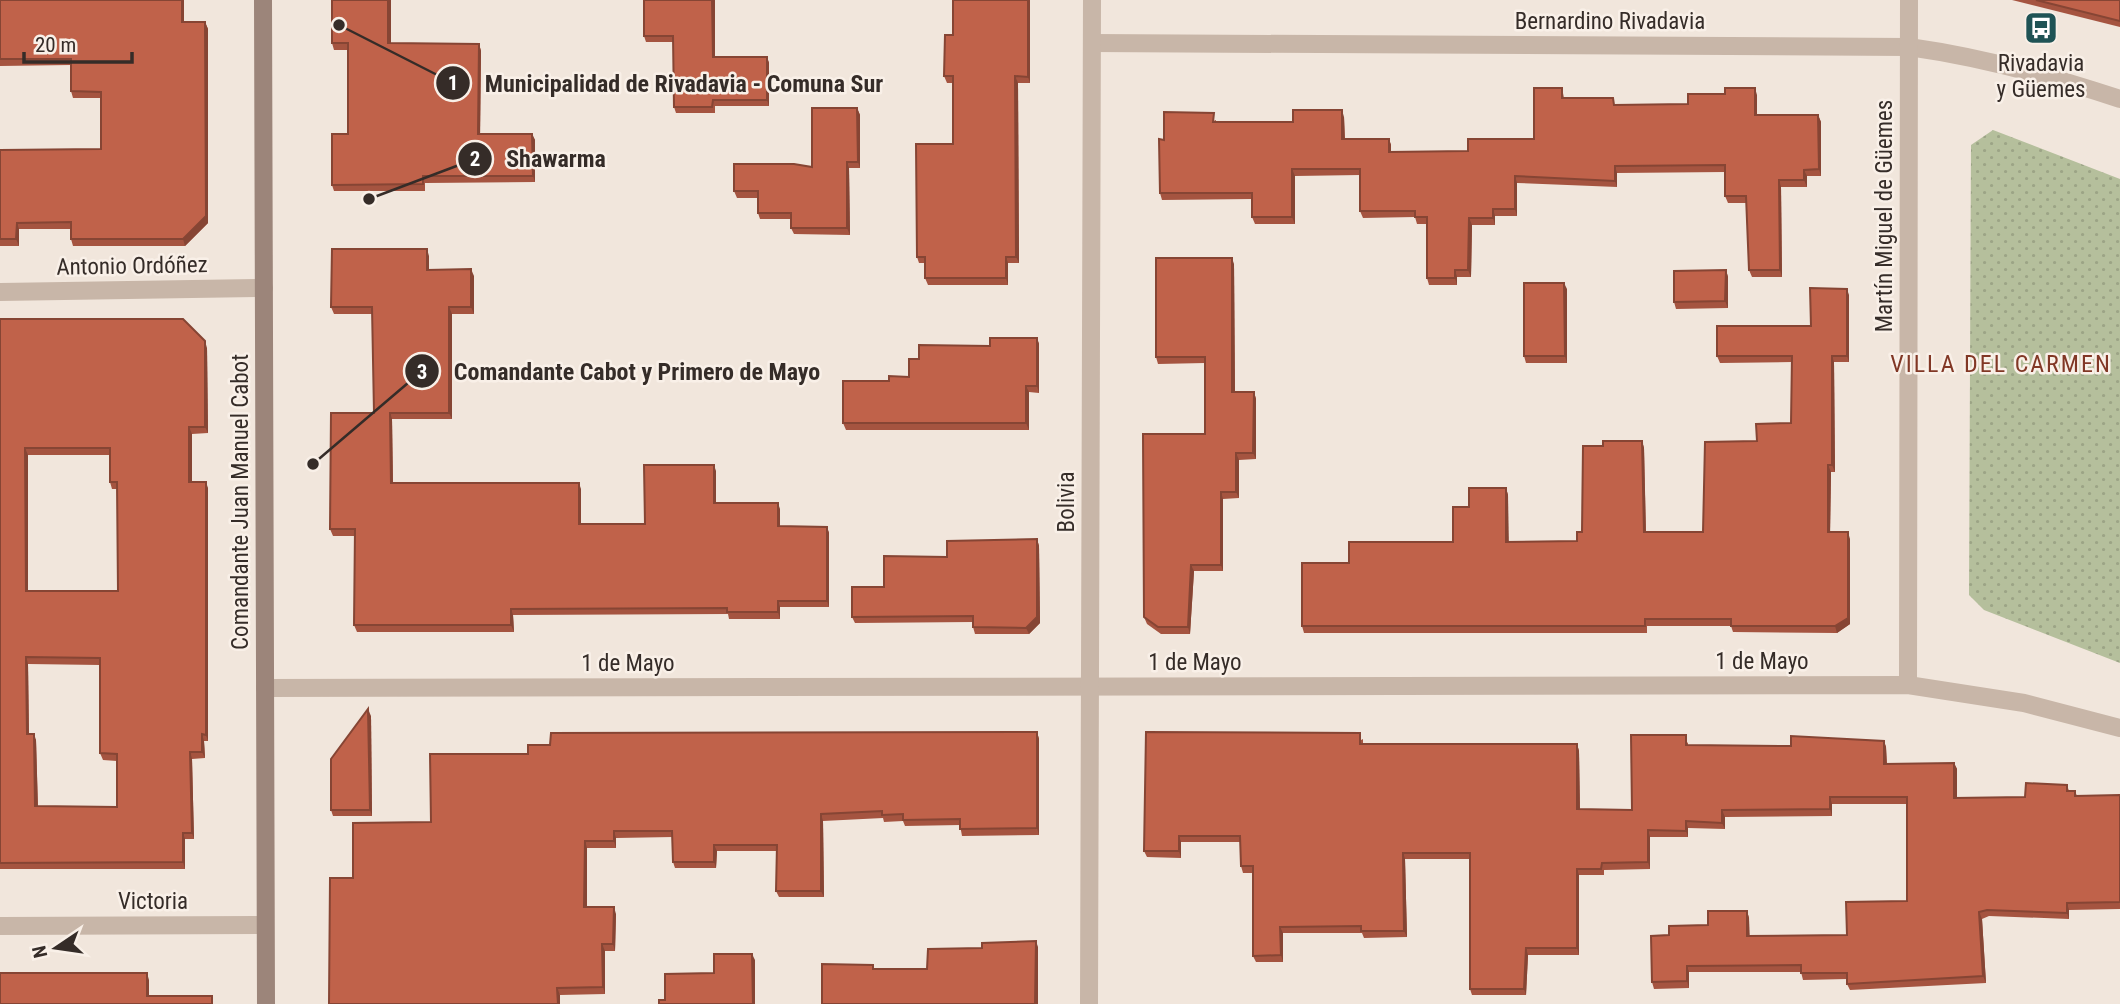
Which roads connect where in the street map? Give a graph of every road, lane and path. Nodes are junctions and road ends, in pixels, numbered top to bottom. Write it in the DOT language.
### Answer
graph roads {
  1 [pos="263,0"];
  2 [pos="1092,0"];
  3 [pos="1909,0"];
  4 [pos="1092,43"];
  5 [pos="1909,47"];
  6 [pos="2120,99"];
  7 [pos="264,288"];
  8 [pos="0,292"];
  9 [pos="1908,685"];
  10 [pos="1090,687"];
  11 [pos="264,688"];
  12 [pos="2120,728"];
  13 [pos="265,925"];
  14 [pos="0,926"];
  15 [pos="266,1004"];
  16 [pos="1089,1004"];
  1 -- 7 [label="main road, Comandante Juan Manuel Cabot"];
  2 -- 4 [label="street, Bolivia"];
  3 -- 5 [label="street, Martín Miguel de Güemes"];
  4 -- 5 [label="street, Bernardino Rivadavia"];
  4 -- 10 [label="street, Bolivia"];
  5 -- 6 [label="street, Bernardino Rivadavia"];
  5 -- 9 [label="street, Martín Miguel de Güemes"];
  7 -- 8 [label="street, Antonio Ordóñez"];
  7 -- 11 [label="main road, Comandante Juan Manuel Cabot"];
  9 -- 10 [label="street, 1 de Mayo"];
  9 -- 12 [label="street, 1 de Mayo"];
  10 -- 11 [label="street, 1 de Mayo"];
  10 -- 16 [label="street, Bolivia"];
  11 -- 13 [label="main road, Comandante Juan Manuel Cabot"];
  13 -- 14 [label="street, Victoria"];
  13 -- 15 [label="main road, Comandante Juan Manuel Cabot"];
}
